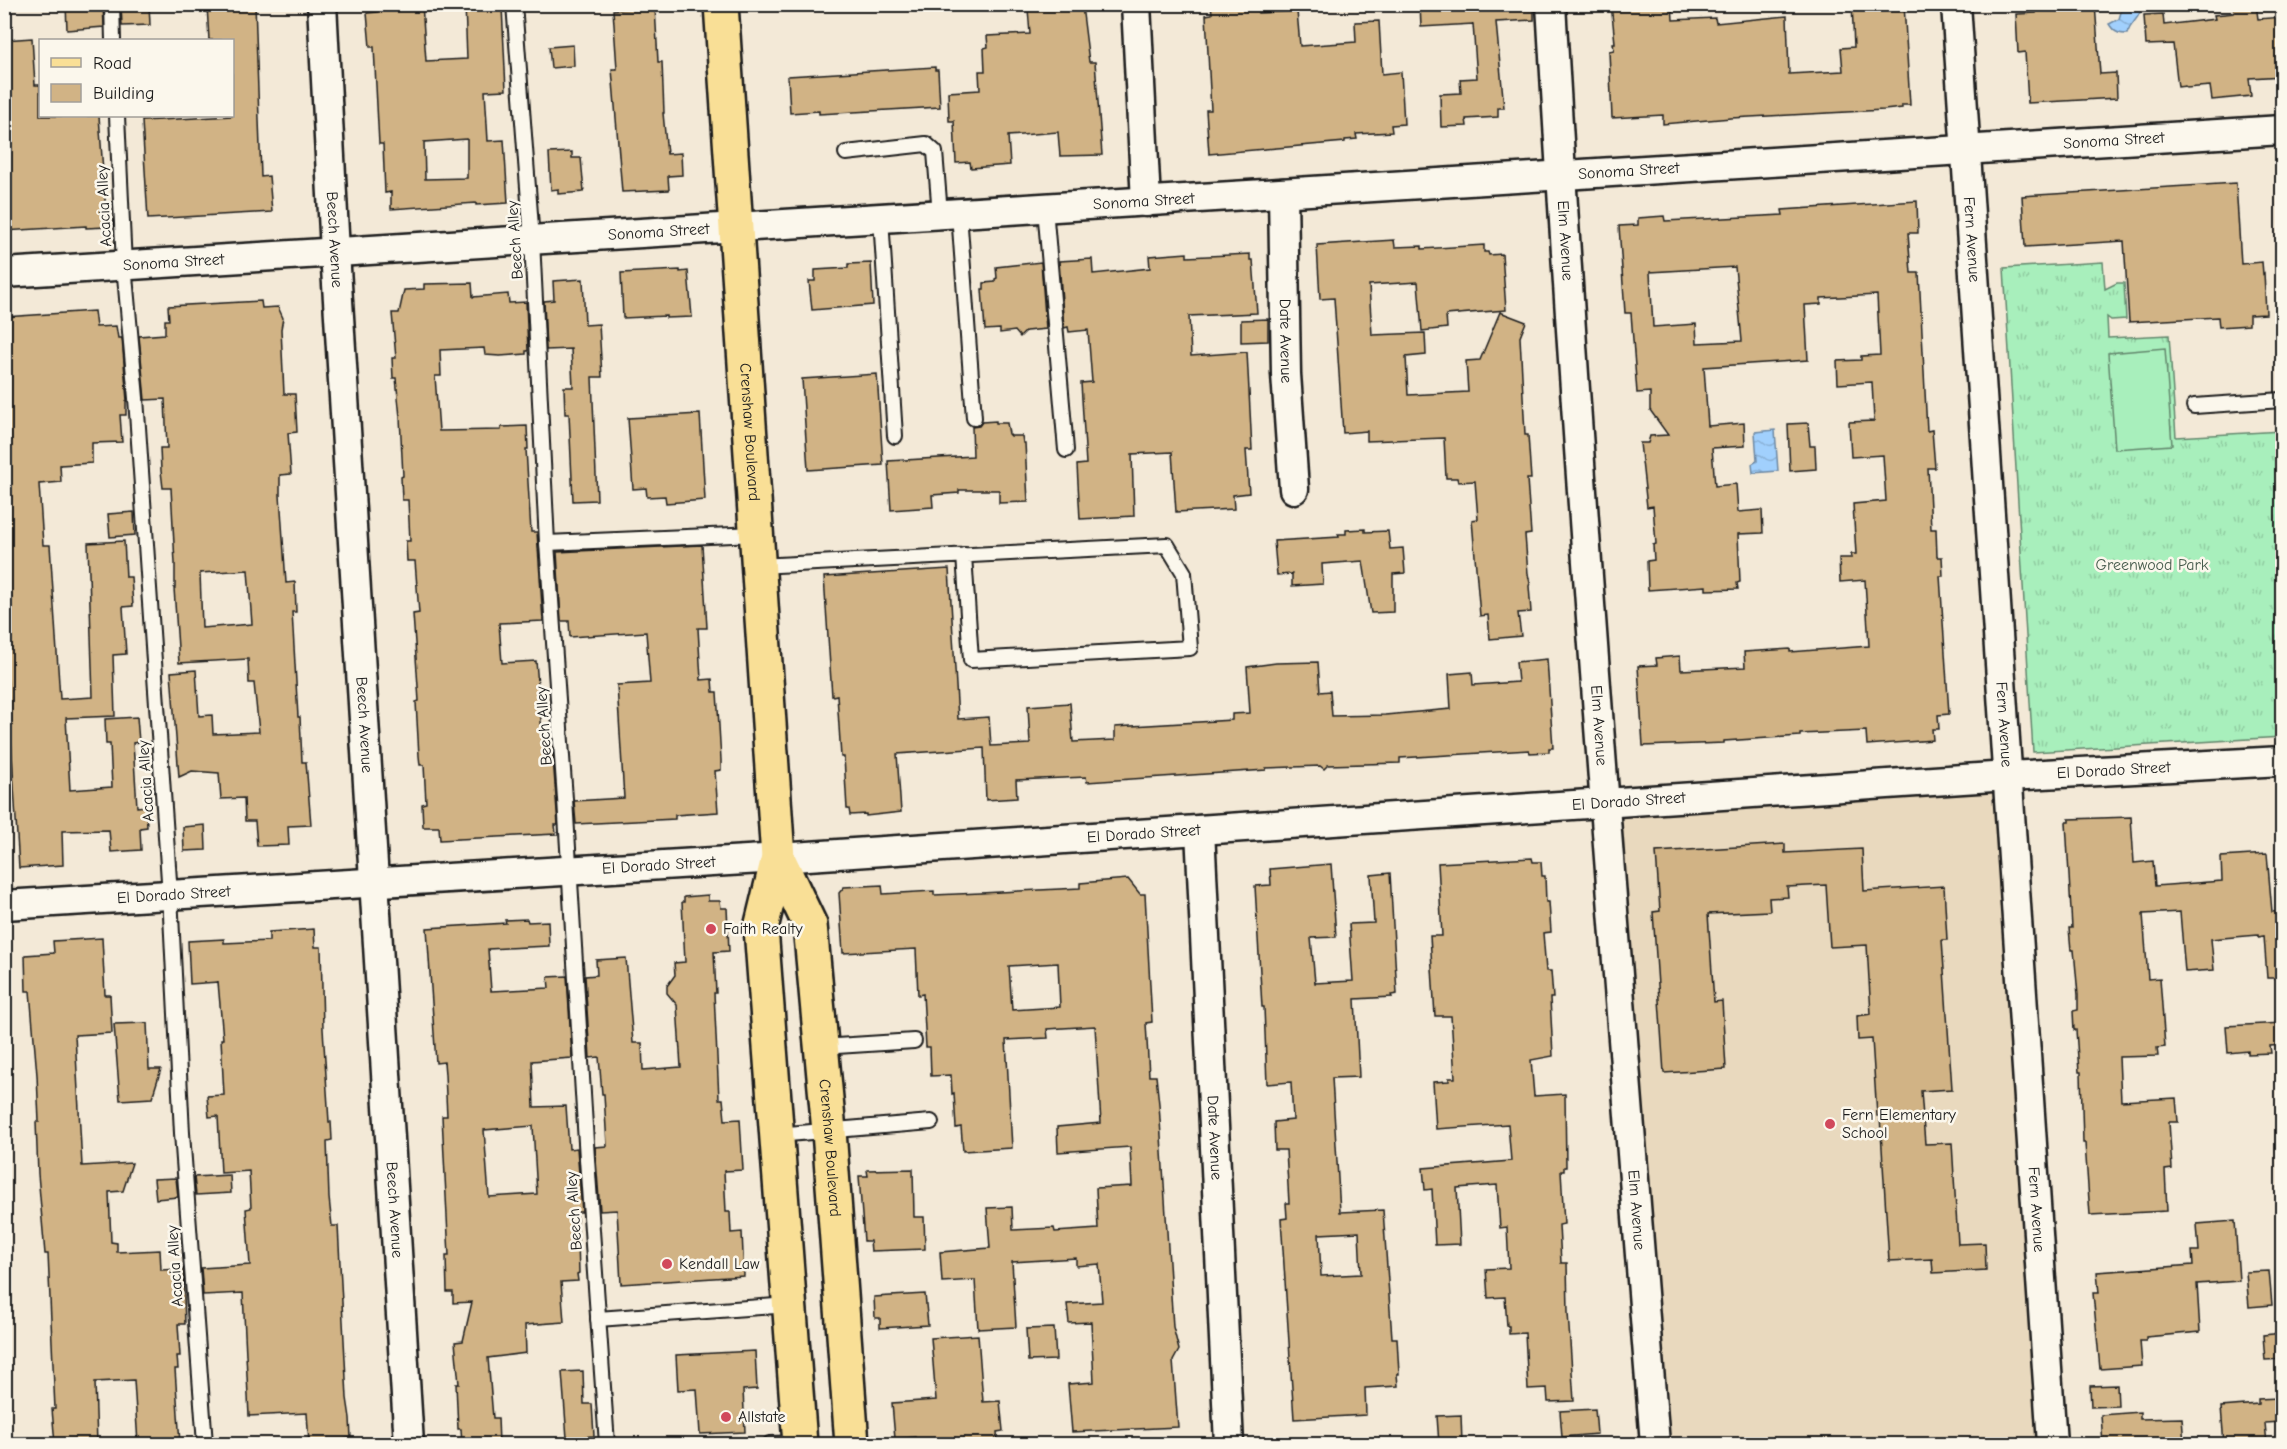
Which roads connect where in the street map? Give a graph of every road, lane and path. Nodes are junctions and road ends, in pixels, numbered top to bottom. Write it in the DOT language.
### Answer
graph roads {
  1 [pos="112,4"];
  2 [pos="322,4"];
  3 [pos="514,4"];
  4 [pos="721,4"];
  5 [pos="1136,4"];
  6 [pos="1551,4"];
  7 [pos="1956,4"];
  8 [pos="113,39"];
  9 [pos="117,117"];
  10 [pos="2283,130"];
  11 [pos="1966,149"];
  12 [pos="846,153"];
  13 [pos="1561,176"];
  14 [pos="1283,193"];
  15 [pos="1146,202"];
  16 [pos="1044,208"];
  17 [pos="949,214"];
  18 [pos="881,218"];
  19 [pos="735,227"];
  20 [pos="532,240"];
  21 [pos="335,252"];
  22 [pos="124,266"];
  23 [pos="4,273"];
  24 [pos="2283,400"];
  25 [pos="2194,406"];
  26 [pos="974,418"];
  27 [pos="895,436"];
  28 [pos="1066,450"];
  29 [pos="1294,489"];
  30 [pos="756,534"];
  31 [pos="548,543"];
  32 [pos="964,555"];
  33 [pos="758,566"];
  34 [pos="2283,761"];
  35 [pos="2008,776"];
  36 [pos="1604,803"];
  37 [pos="1200,830"];
  38 [pos="778,858"];
  39 [pos="569,871"];
  40 [pos="374,883"];
  41 [pos="170,895"];
  42 [pos="4,905"];
  43 [pos="914,1041"];
  44 [pos="821,1047"];
  45 [pos="931,1122"];
  46 [pos="829,1131"];
  47 [pos="776,1134"];
  48 [pos="789,1305"];
  49 [pos="598,1318"];
  50 [pos="205,1444"];
  51 [pos="408,1444"];
  52 [pos="607,1444"];
  53 [pos="790,1444"];
  54 [pos="852,1444"];
  55 [pos="1229,1444"];
  56 [pos="1655,1444"];
  57 [pos="2052,1444"];
  1 -- 8 [label="lane"];
  2 -- 21 [label="street, Beech Avenue"];
  3 -- 20 [label="lane, Beech Alley"];
  4 -- 19 [label="main road, Crenshaw Boulevard"];
  5 -- 15 [label="street"];
  6 -- 13 [label="street, Elm Avenue"];
  7 -- 11 [label="street, Fern Avenue"];
  9 -- 22 [label="lane, Acacia Alley"];
  10 -- 11 [label="street, Sonoma Street"];
  11 -- 13 [label="street, Sonoma Street"];
  11 -- 35 [label="street, Fern Avenue"];
  12 -- 17 [label="lane"];
  13 -- 14 [label="street, Sonoma Street"];
  13 -- 36 [label="street, Elm Avenue"];
  14 -- 15 [label="street, Sonoma Street"];
  14 -- 29 [label="street, Date Avenue"];
  15 -- 16 [label="street, Sonoma Street"];
  16 -- 17 [label="street, Sonoma Street"];
  16 -- 28 [label="lane"];
  17 -- 18 [label="street, Sonoma Street"];
  17 -- 26 [label="lane"];
  18 -- 19 [label="street, Sonoma Street"];
  18 -- 27 [label="lane"];
  19 -- 20 [label="street, Sonoma Street"];
  19 -- 30 [label="main road, Crenshaw Boulevard"];
  20 -- 21 [label="street, Sonoma Street"];
  20 -- 31 [label="lane, Beech Alley"];
  21 -- 22 [label="street, Sonoma Street"];
  21 -- 40 [label="street, Beech Avenue"];
  22 -- 23 [label="street, Sonoma Street"];
  22 -- 41 [label="lane, Acacia Alley"];
  24 -- 25 [label="lane"];
  30 -- 31 [label="lane"];
  30 -- 33 [label="main road, Crenshaw Boulevard"];
  31 -- 39 [label="lane, Beech Alley"];
  32 -- 32 [label="lane"];
  32 -- 33 [label="lane"];
  33 -- 38 [label="main road, Crenshaw Boulevard"];
  34 -- 35 [label="street, El Dorado Street"];
  35 -- 36 [label="street, El Dorado Street"];
  35 -- 57 [label="street, Fern Avenue"];
  36 -- 37 [label="street, El Dorado Street"];
  36 -- 56 [label="street, Elm Avenue"];
  37 -- 38 [label="street, El Dorado Street"];
  37 -- 55 [label="street, Date Avenue"];
  38 -- 39 [label="street, El Dorado Street"];
  38 -- 44 [label="main road, Crenshaw Boulevard"];
  38 -- 47 [label="main road, Crenshaw Boulevard"];
  39 -- 40 [label="street, El Dorado Street"];
  39 -- 49 [label="lane, Beech Alley"];
  40 -- 41 [label="street, El Dorado Street"];
  40 -- 51 [label="street, Beech Avenue"];
  41 -- 42 [label="street, El Dorado Street"];
  41 -- 50 [label="lane, Acacia Alley"];
  43 -- 44 [label="lane"];
  44 -- 46 [label="main road, Crenshaw Boulevard"];
  45 -- 46 [label="lane"];
  46 -- 47 [label="lane"];
  46 -- 54 [label="main road, Crenshaw Boulevard"];
  47 -- 48 [label="main road, Crenshaw Boulevard"];
  48 -- 49 [label="lane"];
  48 -- 53 [label="main road, Crenshaw Boulevard"];
  49 -- 52 [label="lane, Beech Alley"];
}
